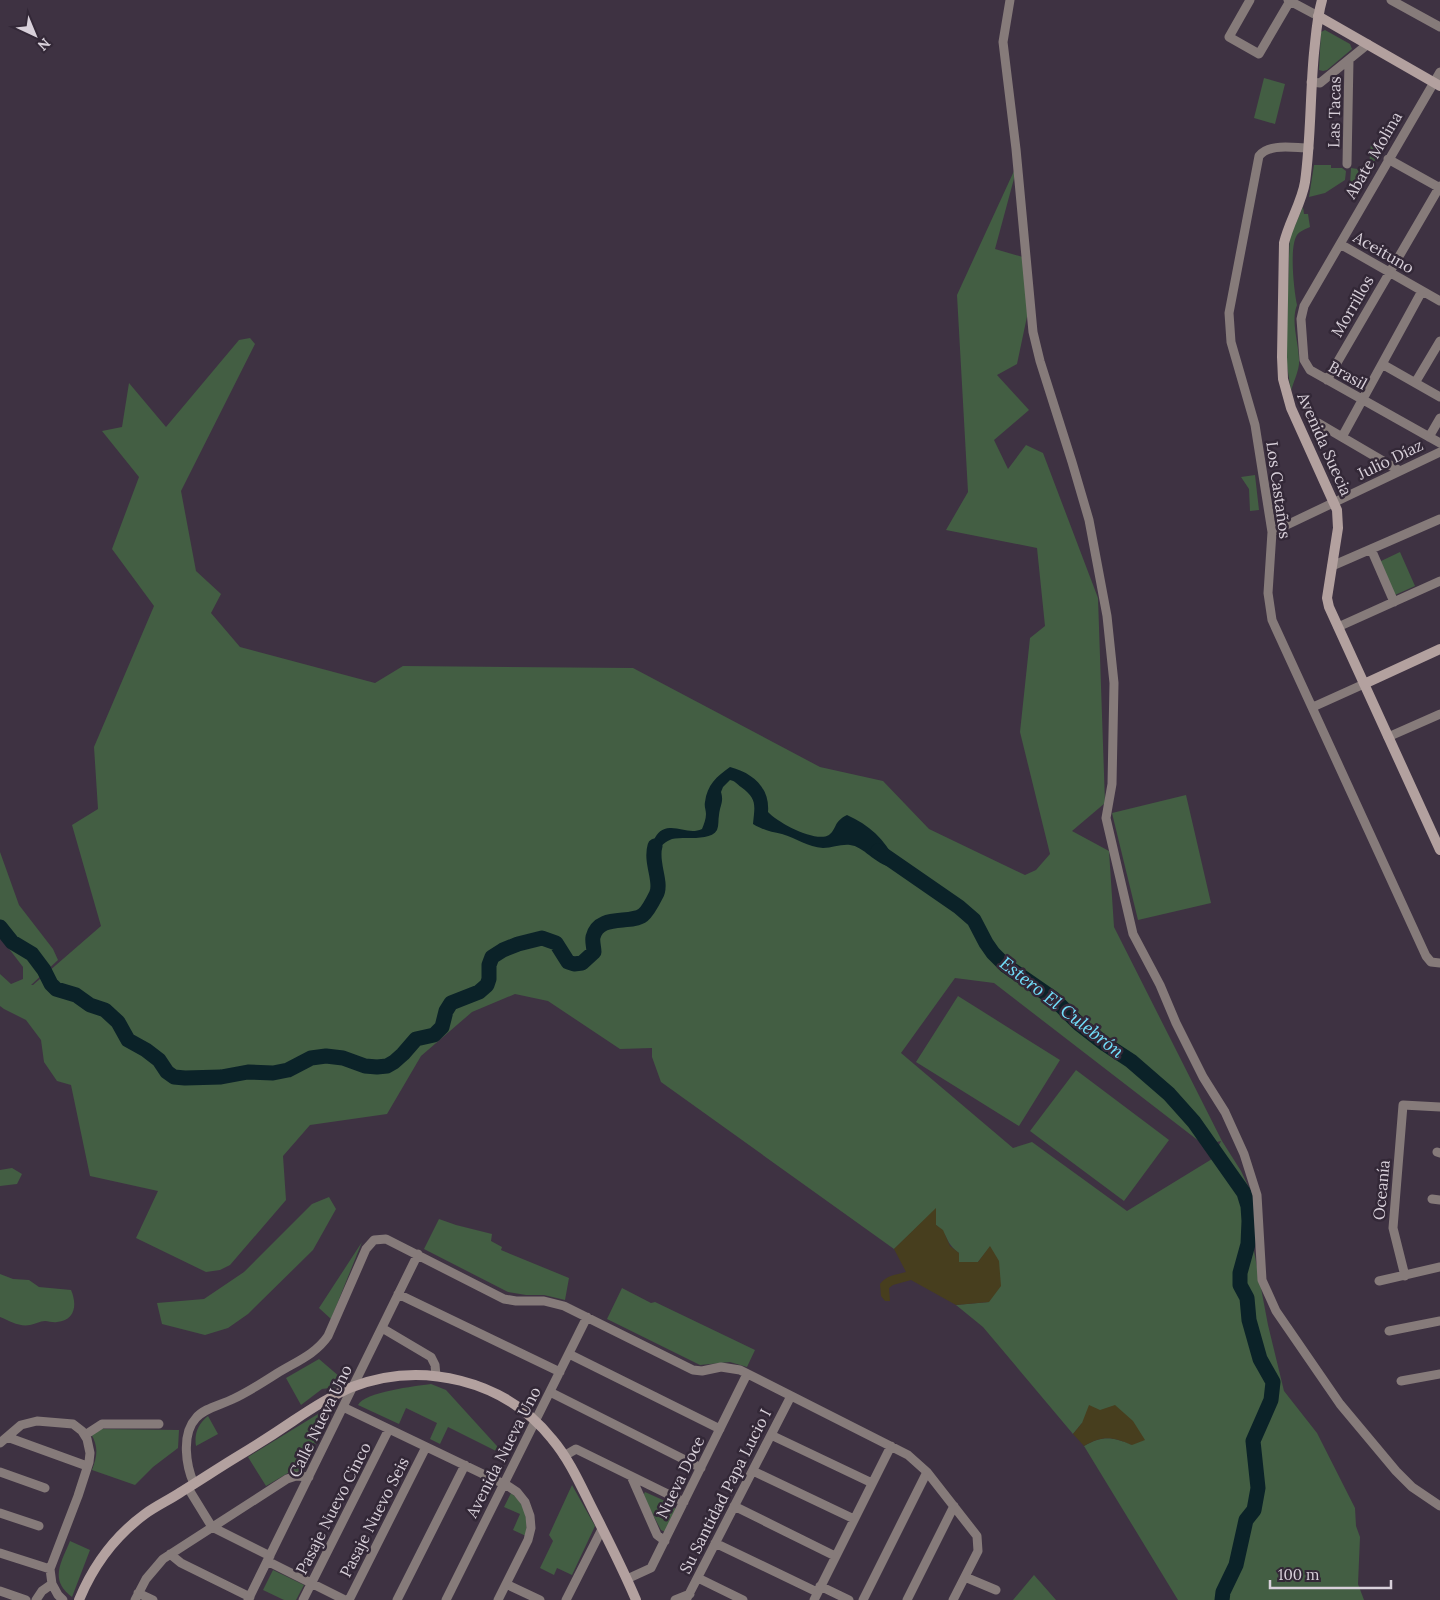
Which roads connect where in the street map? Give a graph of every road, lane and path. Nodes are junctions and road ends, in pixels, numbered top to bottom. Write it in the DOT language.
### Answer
graph roads {
  1 [pos="1010,0"];
  2 [pos="1250,0"];
  3 [pos="1289,0"];
  4 [pos="1322,0"];
  5 [pos="1391,0"];
  6 [pos="1318,16"];
  7 [pos="1440,27"];
  8 [pos="1368,44"];
  9 [pos="1349,60"];
  10 [pos="1440,72"];
  11 [pos="1311,82"];
  12 [pos="1437,84"];
  13 [pos="1309,148"];
  14 [pos="1388,159"];
  15 [pos="1347,164"];
  16 [pos="1440,187"];
  17 [pos="1340,244"];
  18 [pos="1389,272"];
  19 [pos="1422,291"];
  20 [pos="1440,300"];
  21 [pos="1440,340"];
  22 [pos="1382,364"];
  23 [pos="1327,380"];
  24 [pos="1415,383"];
  25 [pos="1440,397"];
  26 [pos="1362,400"];
  27 [pos="1440,418"];
  28 [pos="1318,424"];
  29 [pos="1342,437"];
  30 [pos="1429,437"];
  31 [pos="1440,443"];
  32 [pos="1440,452"];
  33 [pos="1400,471"];
  34 [pos="1335,503"];
  35 [pos="1440,519"];
  36 [pos="1272,532"];
  37 [pos="1371,550"];
  38 [pos="1332,566"];
  39 [pos="1440,581"];
  40 [pos="1394,602"];
  41 [pos="1338,628"];
  42 [pos="1440,649"];
  43 [pos="1364,684"];
  44 [pos="1313,707"];
  45 [pos="1440,714"];
  46 [pos="1388,737"];
  47 [pos="1439,844"];
  48 [pos="1440,963"];
  49 [pos="1440,1107"];
  50 [pos="418,1254"];
  51 [pos="1440,1267"];
  52 [pos="1405,1276"];
  53 [pos="1379,1281"];
  54 [pos="398,1294"];
  55 [pos="587,1317"];
  56 [pos="1440,1320"];
  57 [pos="382,1328"];
  58 [pos="1390,1331"];
  59 [pos="569,1354"];
  60 [pos="560,1372"];
  61 [pos="747,1374"];
  62 [pos="1440,1374"];
  63 [pos="436,1376"];
  64 [pos="1401,1381"];
  65 [pos="353,1387"];
  66 [pos="550,1392"];
  67 [pos="791,1396"];
  68 [pos="343,1407"];
  69 [pos="535,1421"];
  70 [pos="159,1424"];
  71 [pos="389,1429"];
  72 [pos="720,1429"];
  73 [pos="85,1435"];
  74 [pos="771,1435"];
  75 [pos="3,1440"];
  76 [pos="890,1446"];
  77 [pos="426,1447"];
  78 [pos="564,1456"];
  79 [pos="87,1466"];
  80 [pos="465,1466"];
  81 [pos="701,1468"];
  82 [pos="753,1470"];
  83 [pos="0,1472"];
  84 [pos="927,1472"];
  85 [pos="631,1476"];
  86 [pos="309,1477"];
  87 [pos="872,1483"];
  88 [pos="504,1484"];
  89 [pos="191,1486"];
  90 [pos="44,1488"];
  91 [pos="684,1502"];
  92 [pos="734,1506"];
  93 [pos="954,1506"];
  94 [pos="1440,1506"];
  95 [pos="0,1513"];
  96 [pos="854,1519"];
  97 [pos="39,1526"];
  98 [pos="212,1527"];
  99 [pos="602,1529"];
  100 [pos="665,1541"];
  101 [pos="715,1543"];
  102 [pos="0,1553"];
  103 [pos="170,1554"];
  104 [pos="836,1556"];
  105 [pos="268,1559"];
  106 [pos="50,1569"];
  107 [pos="965,1577"];
  108 [pos="698,1578"];
  109 [pos="627,1580"];
  110 [pos="311,1583"];
  111 [pos="52,1584"];
  112 [pos="506,1584"];
  113 [pos="996,1590"];
  114 [pos="0,1591"];
  115 [pos="817,1593"];
  116 [pos="137,1596"];
  117 [pos="688,1597"];
  118 [pos="249,1599"];
  119 [pos="26,1600"];
  120 [pos="36,1600"];
  121 [pos="62,1600"];
  122 [pos="79,1600"];
  123 [pos="153,1600"];
  124 [pos="303,1600"];
  125 [pos="345,1600"];
  126 [pos="349,1600"];
  127 [pos="397,1600"];
  128 [pos="446,1600"];
  129 [pos="498,1600"];
  130 [pos="540,1600"];
  131 [pos="566,1600"];
  132 [pos="637,1600"];
  133 [pos="675,1600"];
  134 [pos="743,1600"];
  135 [pos="850,1600"];
  136 [pos="863,1600"];
  137 [pos="907,1600"];
  138 [pos="953,1600"];
  1 -- 94 [label="street"];
  2 -- 3 [label="street"];
  3 -- 6 [label="street"];
  4 -- 6 [label="main road, Avenida Suecia"];
  5 -- 7 [label="street"];
  6 -- 8 [label="main road"];
  6 -- 11 [label="main road, Avenida Suecia"];
  8 -- 9 [label="street"];
  8 -- 12 [label="main road"];
  9 -- 11 [label="street"];
  9 -- 15 [label="street, Las Tacas"];
  10 -- 12 [label="street, Abate Molina"];
  11 -- 13 [label="main road, Avenida Suecia"];
  12 -- 14 [label="street, Abate Molina"];
  13 -- 34 [label="main road, Avenida Suecia"];
  13 -- 36 [label="street, Los Castaños"];
  14 -- 16 [label="street"];
  14 -- 17 [label="street, Abate Molina"];
  16 -- 18 [label="street, Morrillos"];
  17 -- 18 [label="street, Aceituno"];
  17 -- 23 [label="street, Brasil"];
  18 -- 19 [label="street, Aceituno"];
  18 -- 23 [label="street, Morrillos"];
  19 -- 20 [label="street, Aceituno"];
  19 -- 22 [label="street"];
  21 -- 24 [label="street"];
  22 -- 24 [label="street"];
  22 -- 26 [label="street"];
  23 -- 26 [label="street, Brasil"];
  24 -- 25 [label="street"];
  26 -- 29 [label="street"];
  26 -- 30 [label="street, Brasil"];
  27 -- 30 [label="street"];
  28 -- 29 [label="street"];
  29 -- 33 [label="street"];
  30 -- 31 [label="street, Brasil"];
  32 -- 33 [label="street, Julio Díaz"];
  33 -- 34 [label="street, Julio Díaz"];
  34 -- 36 [label="street, Julio Díaz"];
  34 -- 38 [label="main road, Avenida Suecia"];
  35 -- 37 [label="street"];
  36 -- 44 [label="street, Los Castaños"];
  37 -- 38 [label="street"];
  37 -- 40 [label="street"];
  38 -- 41 [label="main road, Avenida Suecia"];
  39 -- 40 [label="street"];
  40 -- 41 [label="street"];
  41 -- 43 [label="main road, Avenida Suecia"];
  42 -- 43 [label="main road"];
  43 -- 44 [label="street"];
  43 -- 46 [label="main road, Avenida Suecia"];
  44 -- 48 [label="street, Los Castaños"];
  45 -- 46 [label="street"];
  46 -- 47 [label="main road, Avenida Suecia"];
  49 -- 52 [label="street, Oceanía"];
  50 -- 54 [label="street, Calle Nueva Uno"];
  50 -- 55 [label="street"];
  50 -- 89 [label="street"];
  51 -- 52 [label="street"];
  52 -- 53 [label="street"];
  54 -- 57 [label="street, Calle Nueva Uno"];
  54 -- 60 [label="street"];
  55 -- 59 [label="street, Avenida Nueva Uno"];
  55 -- 61 [label="street"];
  56 -- 58 [label="street"];
  57 -- 63 [label="street"];
  57 -- 65 [label="street, Calle Nueva Uno"];
  59 -- 60 [label="street, Avenida Nueva Uno"];
  59 -- 72 [label="street"];
  60 -- 66 [label="street, Avenida Nueva Uno"];
  61 -- 67 [label="street"];
  61 -- 72 [label="street, Nueva Doce"];
  62 -- 64 [label="street"];
  63 -- 65 [label="main road"];
  63 -- 69 [label="main road"];
  65 -- 68 [label="street, Calle Nueva Uno"];
  65 -- 89 [label="main road"];
  66 -- 69 [label="street, Avenida Nueva Uno"];
  66 -- 81 [label="street"];
  67 -- 74 [label="street, Su Santidad Papa Lucio I"];
  67 -- 76 [label="street"];
  68 -- 71 [label="street"];
  68 -- 86 [label="street, Calle Nueva Uno"];
  69 -- 78 [label="main road"];
  69 -- 88 [label="street, Avenida Nueva Uno"];
  70 -- 73 [label="street"];
  71 -- 77 [label="street"];
  71 -- 110 [label="street, Pasaje Nuevo Cinco"];
  72 -- 81 [label="street, Nueva Doce"];
  73 -- 75 [label="street"];
  73 -- 79 [label="street"];
  74 -- 82 [label="street, Su Santidad Papa Lucio I"];
  74 -- 87 [label="street"];
  75 -- 79 [label="street"];
  76 -- 84 [label="street"];
  76 -- 87 [label="street"];
  77 -- 80 [label="street"];
  77 -- 126 [label="street, Pasaje Nuevo Seis"];
  78 -- 85 [label="street"];
  78 -- 99 [label="main road"];
  79 -- 106 [label="street"];
  80 -- 88 [label="street"];
  80 -- 127 [label="street"];
  81 -- 91 [label="street, Nueva Doce"];
  82 -- 92 [label="street, Su Santidad Papa Lucio I"];
  82 -- 96 [label="street"];
  83 -- 90 [label="street"];
  84 -- 93 [label="street"];
  84 -- 136 [label="street"];
  85 -- 91 [label="street"];
  85 -- 100 [label="street"];
  86 -- 98 [label="street"];
  86 -- 105 [label="street, Calle Nueva Uno"];
  87 -- 96 [label="street"];
  88 -- 112 [label="street"];
  88 -- 128 [label="street, Avenida Nueva Uno"];
  89 -- 98 [label="street"];
  89 -- 122 [label="main road"];
  91 -- 100 [label="street, Nueva Doce"];
  92 -- 101 [label="street, Su Santidad Papa Lucio I"];
  92 -- 104 [label="street"];
  93 -- 107 [label="street"];
  93 -- 137 [label="street"];
  95 -- 97 [label="street"];
  96 -- 104 [label="street"];
  98 -- 103 [label="street"];
  98 -- 105 [label="street"];
  99 -- 109 [label="main road"];
  99 -- 131 [label="street"];
  100 -- 109 [label="street, Nueva Doce"];
  101 -- 108 [label="street, Su Santidad Papa Lucio I"];
  101 -- 115 [label="street"];
  102 -- 106 [label="street"];
  103 -- 116 [label="street"];
  103 -- 118 [label="street"];
  104 -- 115 [label="street"];
  105 -- 110 [label="street"];
  105 -- 118 [label="street, Calle Nueva Uno"];
  106 -- 111 [label="street"];
  107 -- 113 [label="street"];
  107 -- 138 [label="street"];
  108 -- 117 [label="street, Su Santidad Papa Lucio I"];
  108 -- 134 [label="street"];
  109 -- 132 [label="main road"];
  110 -- 124 [label="street, Pasaje Nuevo Cinco"];
  110 -- 125 [label="street"];
  111 -- 120 [label="street"];
  111 -- 121 [label="street"];
  112 -- 129 [label="street"];
  112 -- 130 [label="street"];
  114 -- 119 [label="street"];
  115 -- 135 [label="street"];
  116 -- 123 [label="street"];
  117 -- 133 [label="street"];
}
